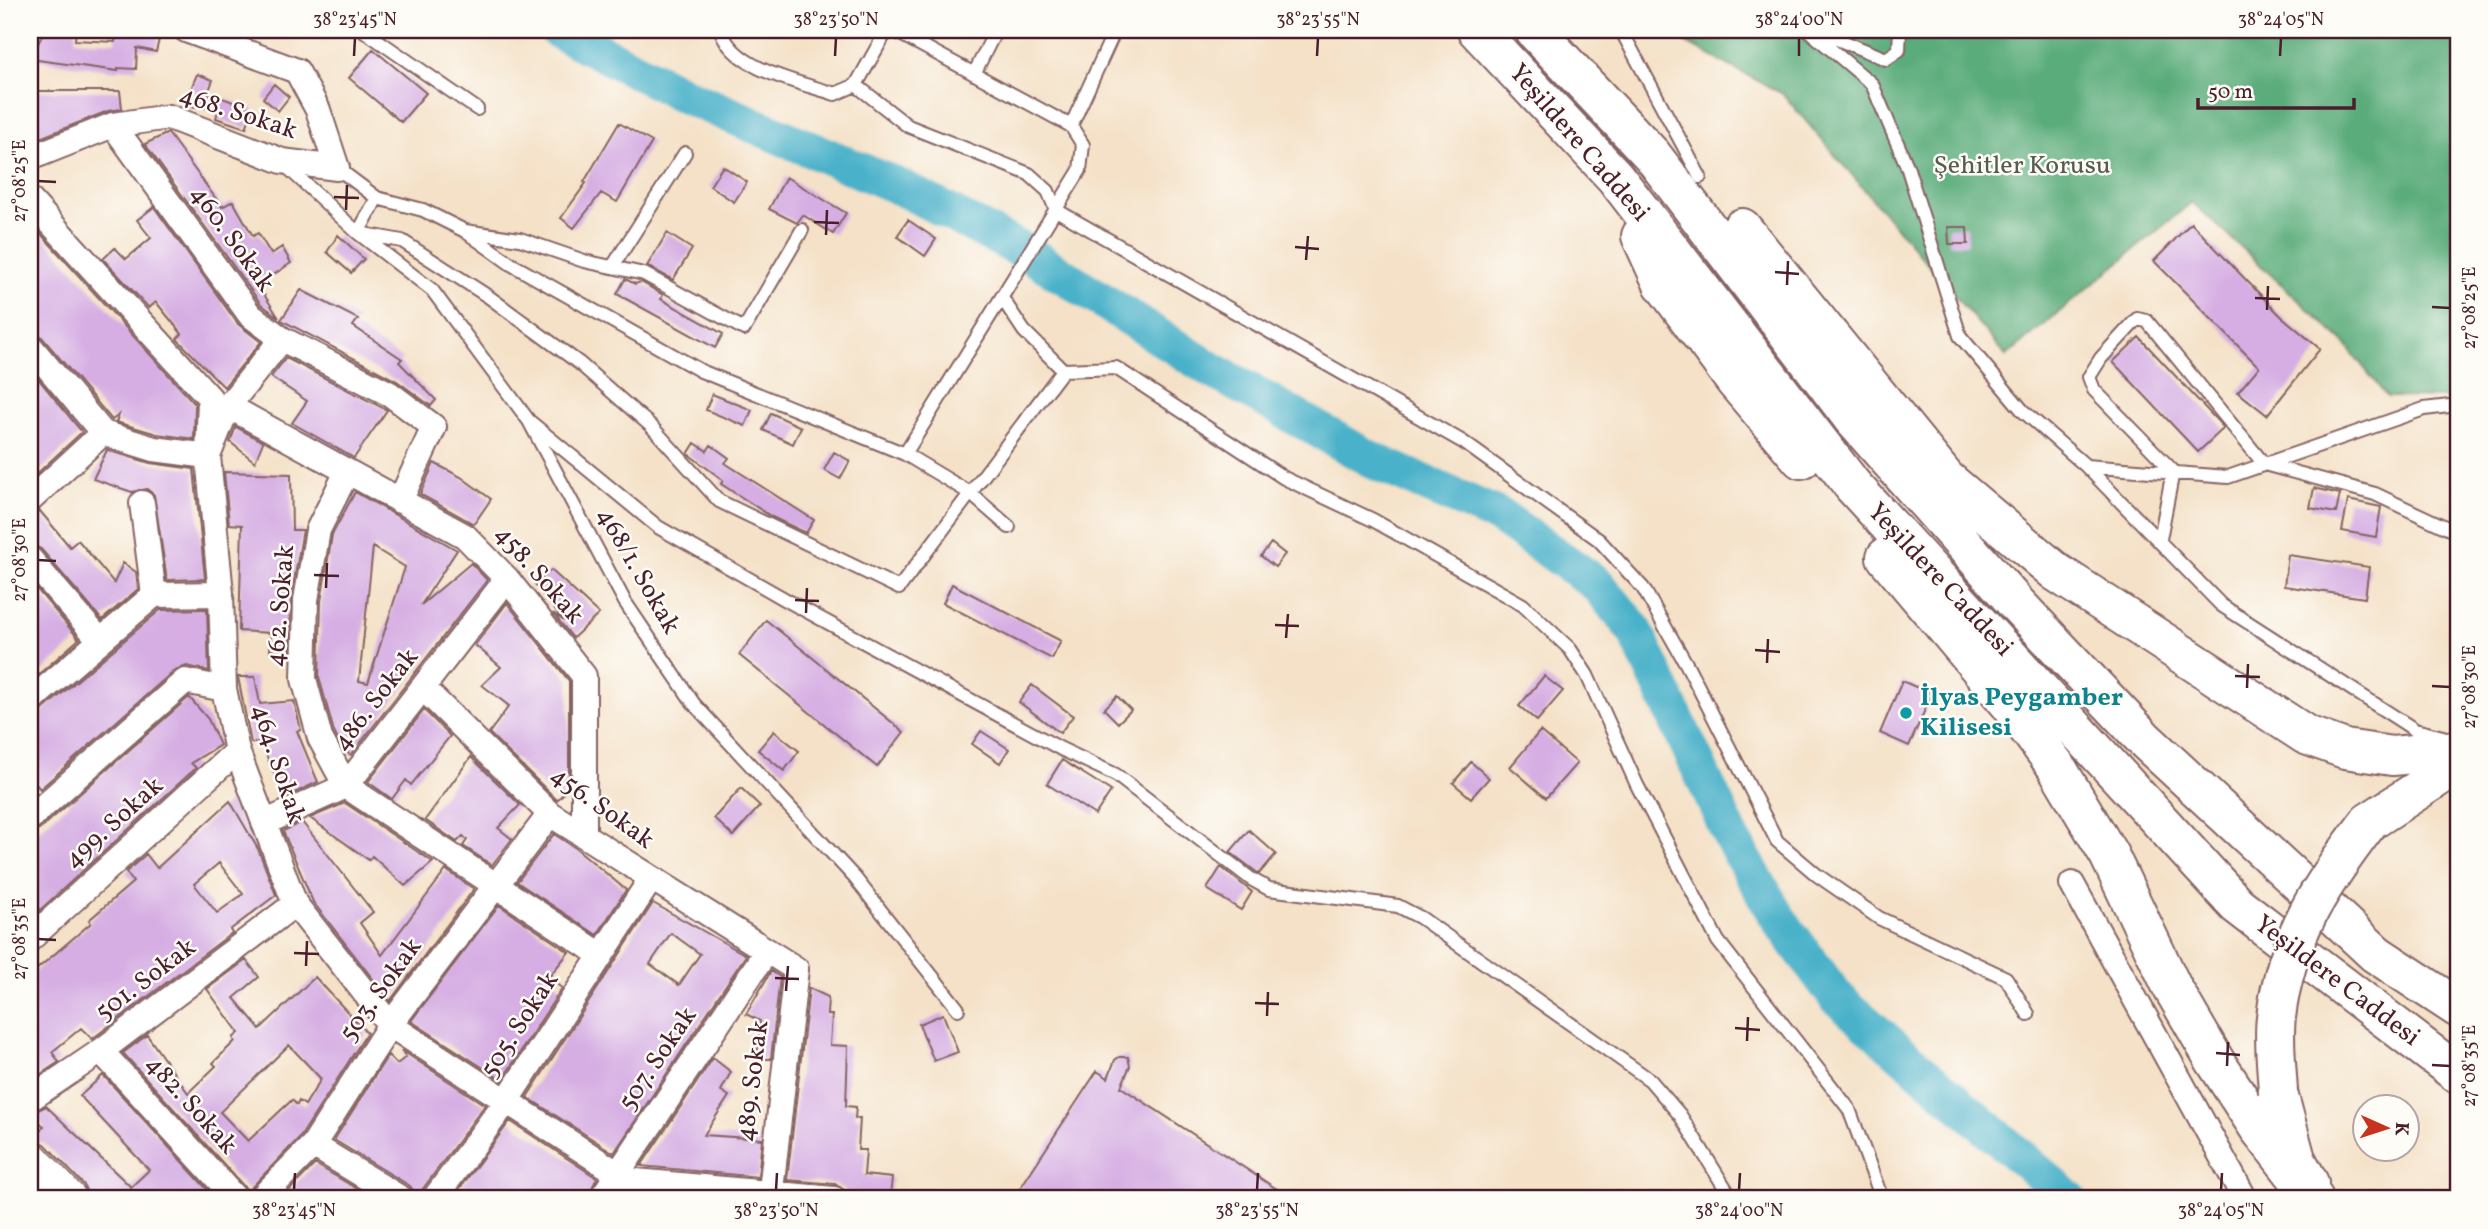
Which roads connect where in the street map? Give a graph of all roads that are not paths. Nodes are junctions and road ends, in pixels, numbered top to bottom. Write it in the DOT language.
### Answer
graph roads {
  1 [pos="186,30"];
  2 [pos="363,30"];
  3 [pos="721,30"];
  4 [pos="887,30"];
  5 [pos="892,30"];
  6 [pos="996,30"];
  7 [pos="1115,30"];
  8 [pos="1477,30"];
  9 [pos="1534,30"];
  10 [pos="1542,30"];
  11 [pos="1621,30"];
  12 [pos="1808,30"];
  13 [pos="1815,30"];
  14 [pos="1900,30"];
  15 [pos="974,74"];
  16 [pos="856,85"];
  17 [pos="477,109"];
  18 [pos="113,125"];
  19 [pos="1070,126"];
  20 [pos="685,153"];
  21 [pos="30,158"];
  22 [pos="282,161"];
  23 [pos="337,168"];
  24 [pos="1615,177"];
  25 [pos="1700,177"];
  26 [pos="377,198"];
  27 [pos="30,200"];
  28 [pos="1056,210"];
  29 [pos="802,230"];
  30 [pos="466,231"];
  31 [pos="358,233"];
  32 [pos="613,266"];
  33 [pos="1002,298"];
  34 [pos="282,339"];
  35 [pos="30,346"];
  36 [pos="1063,370"];
  37 [pos="2458,405"];
  38 [pos="228,406"];
  39 [pos="529,421"];
  40 [pos="103,433"];
  41 [pos="905,454"];
  42 [pos="208,456"];
  43 [pos="2264,464"];
  44 [pos="2086,466"];
  45 [pos="2173,471"];
  46 [pos="347,472"];
  47 [pos="970,493"];
  48 [pos="30,500"];
  49 [pos="400,500"];
  50 [pos="142,503"];
  51 [pos="1009,527"];
  52 [pos="2458,533"];
  53 [pos="2160,538"];
  54 [pos="30,559"];
  55 [pos="507,579"];
  56 [pos="221,594"];
  57 [pos="154,596"];
  58 [pos="99,639"];
  59 [pos="423,688"];
  60 [pos="224,690"];
  61 [pos="30,701"];
  62 [pos="2458,741"];
  63 [pos="2458,750"];
  64 [pos="237,751"];
  65 [pos="2458,764"];
  66 [pos="346,786"];
  67 [pos="550,814"];
  68 [pos="30,818"];
  69 [pos="264,823"];
  70 [pos="584,834"];
  71 [pos="651,879"];
  72 [pos="2072,884"];
  73 [pos="496,885"];
  74 [pos="295,904"];
  75 [pos="30,939"];
  76 [pos="766,952"];
  77 [pos="601,955"];
  78 [pos="796,969"];
  79 [pos="2458,1008"];
  80 [pos="958,1009"];
  81 [pos="2028,1014"];
  82 [pos="390,1025"];
  83 [pos="101,1051"];
  84 [pos="2458,1074"];
  85 [pos="30,1099"];
  86 [pos="505,1102"];
  87 [pos="313,1145"];
  88 [pos="30,1158"];
  89 [pos="611,1184"];
  90 [pos="770,1196"];
  91 [pos="69,1199"];
  92 [pos="236,1199"];
  93 [pos="260,1199"];
  94 [pos="402,1199"];
  95 [pos="434,1199"];
  96 [pos="834,1199"];
  97 [pos="1732,1199"];
  98 [pos="1882,1199"];
  99 [pos="2245,1199"];
  100 [pos="2316,1199"];
  1 -- 23 [label="street, 468. Sokak"];
  2 -- 17 [label="lane"];
  3 -- 16 [label="lane"];
  4 -- 16 [label="lane"];
  5 -- 15 [label="lane"];
  6 -- 15 [label="lane"];
  7 -- 19 [label="lane"];
  8 -- 24 [label="main road, Yeşildere Caddesi"];
  9 -- 79 [label="main road, Yeşildere Caddesi"];
  10 -- 25 [label="main road"];
  11 -- 25 [label="lane"];
  12 -- 44 [label="lane"];
  13 -- 14 [label="lane"];
  15 -- 19 [label="lane"];
  16 -- 28 [label="lane"];
  18 -- 21 [label="street, 468. Sokak"];
  18 -- 22 [label="street, 468. Sokak"];
  18 -- 34 [label="street, 460. Sokak"];
  19 -- 28 [label="lane"];
  20 -- 32 [label="lane"];
  22 -- 23 [label="street, 468. Sokak"];
  22 -- 31 [label="lane, 468/1. Sokak"];
  23 -- 26 [label="lane"];
  24 -- 84 [label="main road, Yeşildere Caddesi"];
  24 -- 100 [label="main road"];
  25 -- 63 [label="main road"];
  26 -- 30 [label="lane"];
  26 -- 31 [label="lane"];
  27 -- 42 [label="street, 464. Sokak"];
  28 -- 33 [label="lane"];
  28 -- 81 [label="lane"];
  29 -- 32 [label="lane"];
  30 -- 32 [label="lane"];
  30 -- 41 [label="lane"];
  31 -- 39 [label="lane, 468/1. Sokak"];
  31 -- 47 [label="lane"];
  33 -- 36 [label="lane"];
  33 -- 41 [label="lane"];
  34 -- 38 [label="street"];
  34 -- 49 [label="street, 460. Sokak"];
  35 -- 40 [label="street"];
  36 -- 47 [label="lane"];
  36 -- 98 [label="lane"];
  37 -- 43 [label="lane"];
  38 -- 42 [label="street"];
  38 -- 46 [label="street, 458. Sokak"];
  39 -- 80 [label="lane, 468/1. Sokak"];
  39 -- 97 [label="lane"];
  40 -- 42 [label="street"];
  40 -- 48 [label="street"];
  41 -- 47 [label="lane"];
  42 -- 56 [label="street, 464. Sokak"];
  43 -- 45 [label="lane"];
  43 -- 45 [label="lane"];
  43 -- 52 [label="lane"];
  44 -- 45 [label="lane"];
  44 -- 53 [label="lane"];
  45 -- 53 [label="lane"];
  46 -- 49 [label="street, 458. Sokak"];
  46 -- 66 [label="street, 462. Sokak"];
  47 -- 51 [label="lane"];
  49 -- 55 [label="street, 458. Sokak"];
  50 -- 57 [label="street"];
  53 -- 62 [label="lane"];
  54 -- 58 [label="street"];
  55 -- 59 [label="street, 486. Sokak"];
  55 -- 70 [label="street, 458. Sokak"];
  56 -- 57 [label="street"];
  56 -- 60 [label="street, 464. Sokak"];
  57 -- 58 [label="street"];
  58 -- 61 [label="street"];
  59 -- 66 [label="street, 486. Sokak"];
  59 -- 67 [label="street, 456. Sokak"];
  60 -- 64 [label="street, 464. Sokak"];
  60 -- 68 [label="street"];
  64 -- 69 [label="street, 464. Sokak"];
  64 -- 75 [label="street, 499. Sokak"];
  65 -- 100 [label="main road, bridge"];
  66 -- 69 [label="street, 486. Sokak"];
  66 -- 73 [label="street"];
  67 -- 70 [label="street, 456. Sokak"];
  67 -- 73 [label="street, 503. Sokak"];
  69 -- 74 [label="street, 464. Sokak"];
  70 -- 71 [label="street, 456. Sokak"];
  71 -- 76 [label="street, 456. Sokak"];
  71 -- 77 [label="street, 505. Sokak"];
  72 -- 99 [label="street"];
  73 -- 77 [label="street"];
  73 -- 82 [label="street, 503. Sokak"];
  74 -- 82 [label="street, 464. Sokak"];
  74 -- 83 [label="street, 501. Sokak"];
  76 -- 78 [label="street, 456. Sokak"];
  76 -- 89 [label="street, 507. Sokak"];
  77 -- 86 [label="street, 505. Sokak"];
  78 -- 90 [label="street, 489. Sokak"];
  82 -- 86 [label="street, 464. Sokak"];
  82 -- 87 [label="street, 503. Sokak"];
  83 -- 85 [label="street, 501. Sokak"];
  83 -- 92 [label="street, 482. Sokak"];
  86 -- 89 [label="street, 464. Sokak"];
  86 -- 95 [label="street, 505. Sokak"];
  87 -- 93 [label="street, 503. Sokak"];
  87 -- 94 [label="street"];
  88 -- 91 [label="main road"];
  89 -- 90 [label="street"];
  90 -- 96 [label="street"];
}
